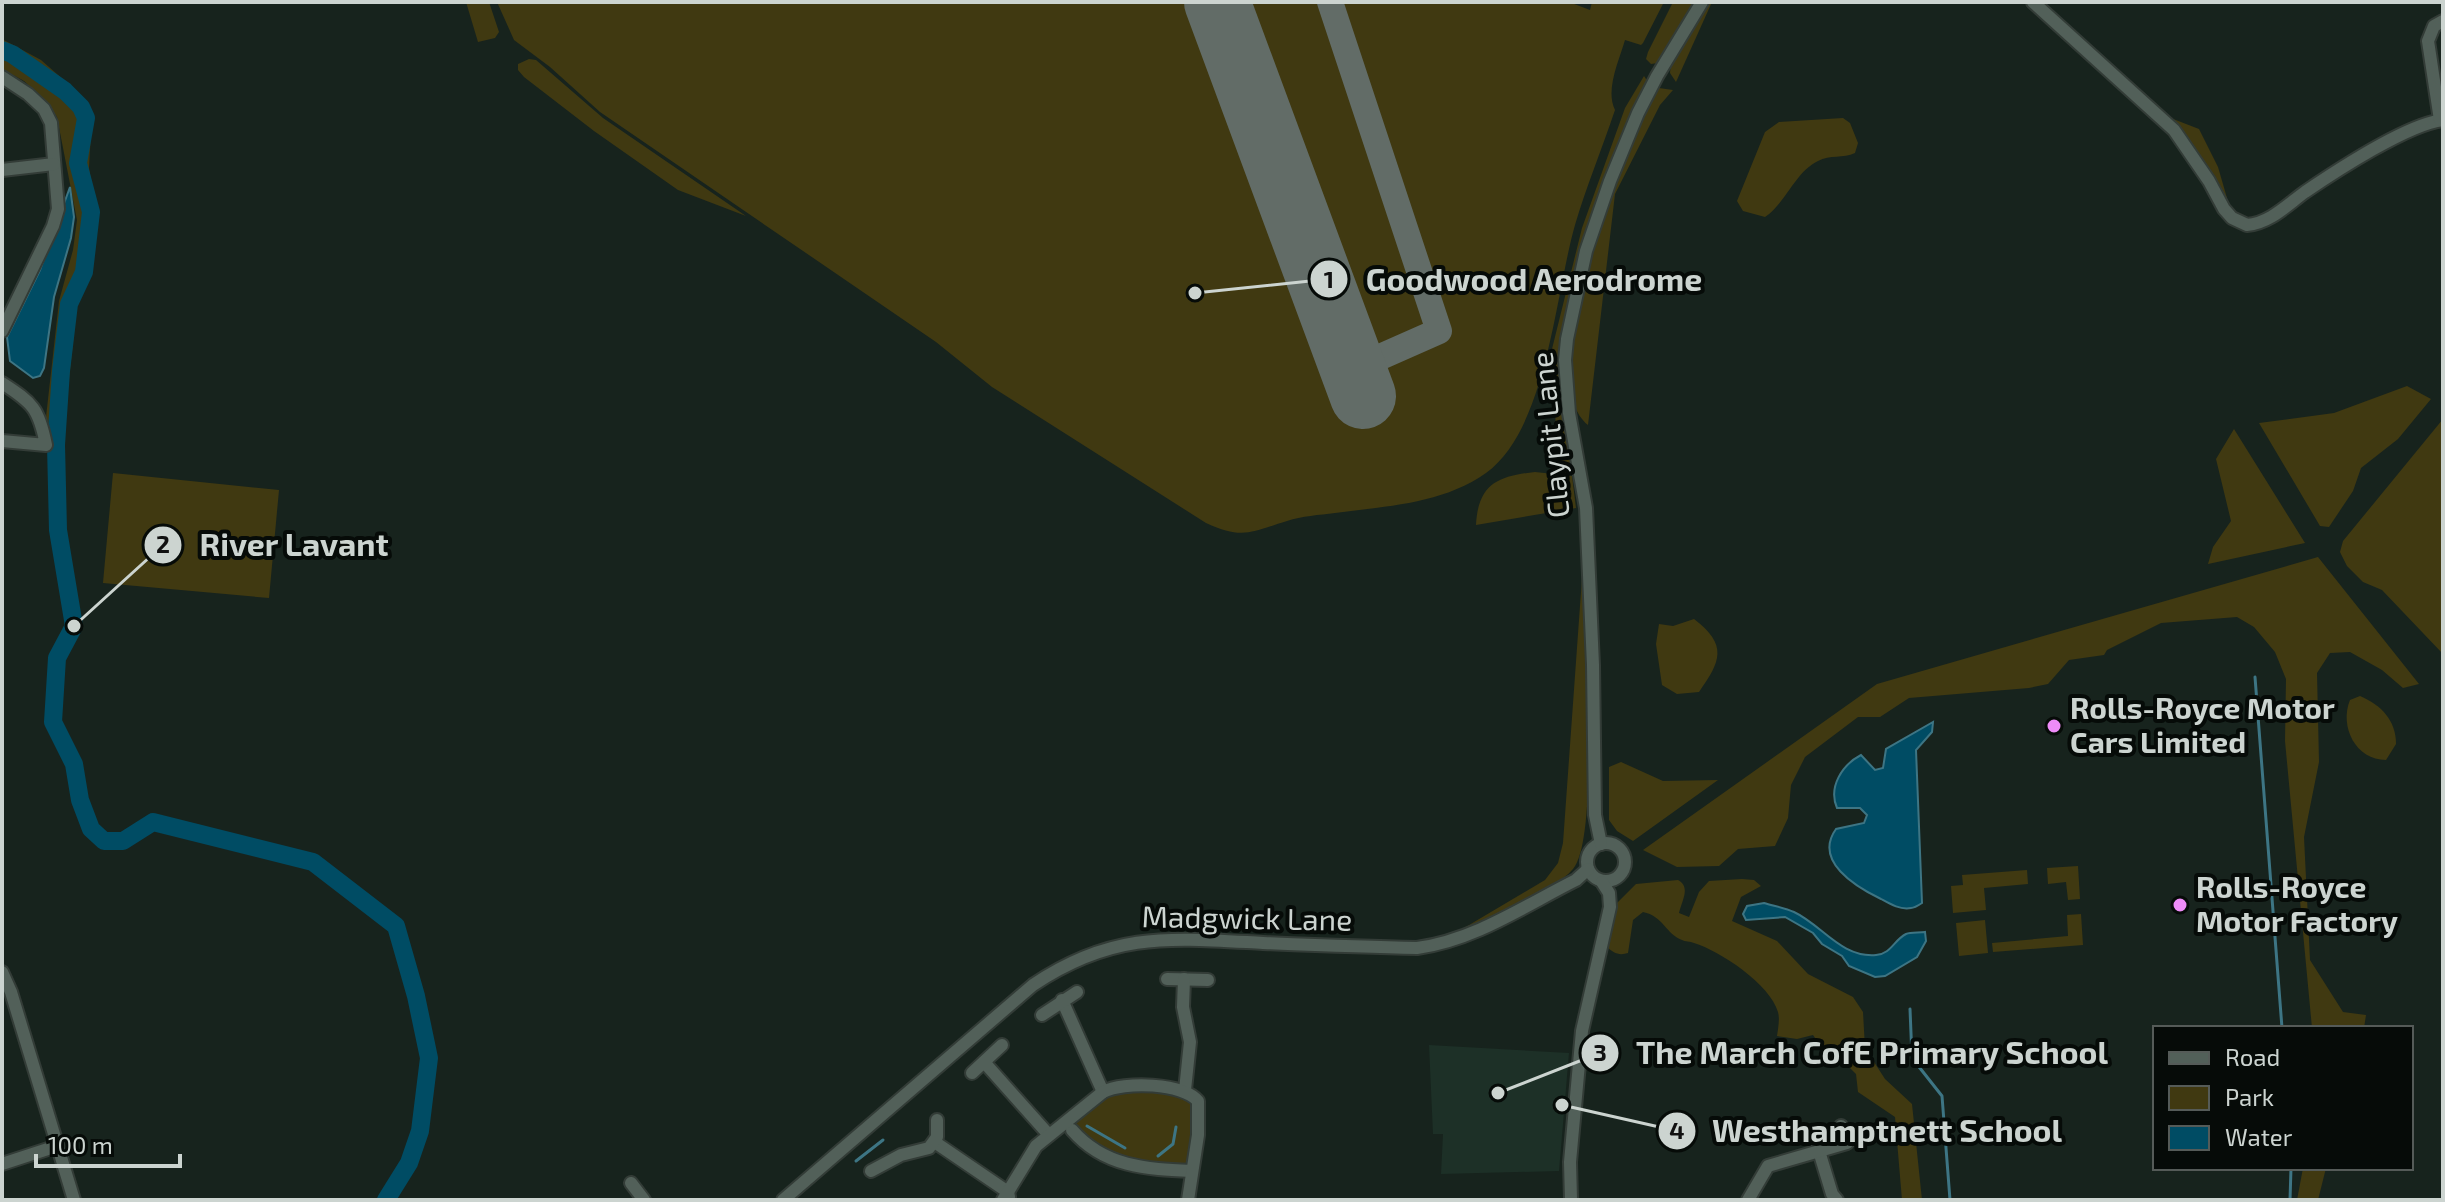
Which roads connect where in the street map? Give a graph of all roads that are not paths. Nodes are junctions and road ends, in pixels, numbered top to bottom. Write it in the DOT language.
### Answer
graph roads {
  1 [pos="1702,2"];
  2 [pos="2033,2"];
  3 [pos="2443,21"];
  4 [pos="2,77"];
  5 [pos="2441,120"];
  6 [pos="54,164"];
  7 [pos="2,170"];
  8 [pos="2,331"];
  9 [pos="2,383"];
  10 [pos="2,441"];
  11 [pos="1601,844"];
  12 [pos="1588,869"];
  13 [pos="1602,882"];
  14 [pos="2,972"];
  15 [pos="1167,979"];
  16 [pos="1184,979"];
  17 [pos="1208,980"];
  18 [pos="1077,992"];
  19 [pos="1062,1000"];
  20 [pos="1042,1015"];
  21 [pos="1002,1045"];
  22 [pos="984,1062"];
  23 [pos="972,1073"];
  24 [pos="1185,1090"];
  25 [pos="1103,1092"];
  26 [pos="937,1120"];
  27 [pos="1841,1126"];
  28 [pos="1072,1130"];
  29 [pos="1049,1135"];
  30 [pos="936,1143"];
  31 [pos="57,1146"];
  32 [pos="1819,1151"];
  33 [pos="2,1164"];
  34 [pos="871,1171"];
  35 [pos="1192,1171"];
  36 [pos="631,1183"];
  37 [pos="800,1195"];
  38 [pos="1007,1197"];
  39 [pos="74,1200"];
  40 [pos="644,1200"];
  41 [pos="783,1200"];
  42 [pos="1188,1200"];
  43 [pos="1571,1200"];
  44 [pos="1748,1200"];
  45 [pos="1837,1200"];
  1 -- 11 [label="street, Claypit Lane"];
  2 -- 5 [label="street"];
  3 -- 5 [label="street"];
  4 -- 6 [label="street"];
  6 -- 7 [label="street"];
  6 -- 8 [label="street"];
  9 -- 10 [label="street"];
  11 -- 12 [label="street"];
  11 -- 13 [label="street"];
  12 -- 13 [label="street"];
  12 -- 37 [label="street, Madgwick Lane"];
  13 -- 43 [label="street"];
  14 -- 31 [label="street"];
  15 -- 16 [label="street"];
  16 -- 17 [label="street"];
  16 -- 24 [label="street"];
  18 -- 19 [label="street"];
  19 -- 20 [label="street"];
  19 -- 25 [label="street"];
  21 -- 22 [label="street"];
  22 -- 23 [label="street"];
  22 -- 29 [label="street"];
  24 -- 25 [label="street"];
  24 -- 35 [label="street"];
  25 -- 29 [label="street"];
  26 -- 30 [label="street"];
  27 -- 32 [label="street"];
  28 -- 35 [label="street"];
  29 -- 38 [label="street"];
  30 -- 34 [label="street"];
  30 -- 38 [label="street"];
  31 -- 33 [label="street"];
  31 -- 39 [label="street"];
  32 -- 44 [label="street"];
  32 -- 45 [label="street"];
  35 -- 42 [label="street"];
  36 -- 40 [label="street"];
  37 -- 41 [label="street, Madgwick Lane"];
}
